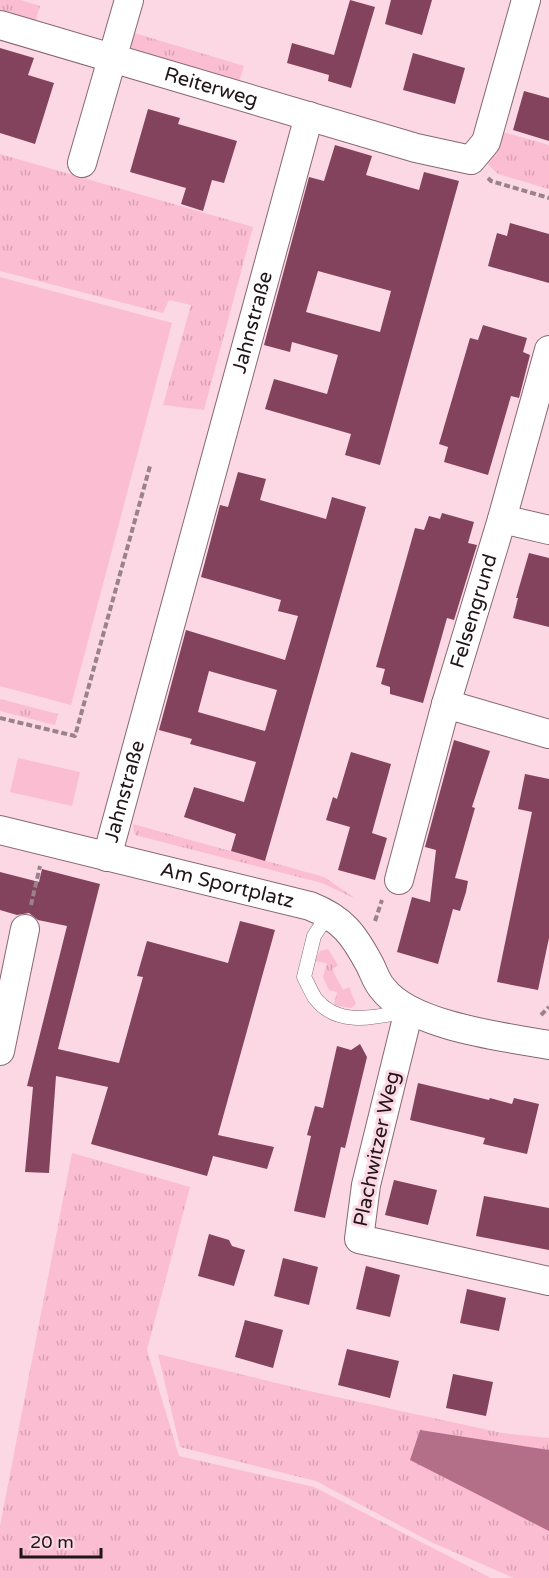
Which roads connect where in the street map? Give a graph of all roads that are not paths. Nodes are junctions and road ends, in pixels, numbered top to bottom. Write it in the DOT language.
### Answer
graph roads {
  1 [pos="129,0"];
  2 [pos="525,0"];
  3 [pos="0,25"];
  4 [pos="113,58"];
  5 [pos="309,116"];
  6 [pos="82,163"];
  7 [pos="549,350"];
  8 [pos="502,519"];
  9 [pos="549,530"];
  10 [pos="446,704"];
  11 [pos="549,734"];
  12 [pos="0,830"];
  13 [pos="107,857"];
  14 [pos="399,880"];
  15 [pos="329,914"];
  16 [pos="25,929"];
  17 [pos="409,1010"];
  18 [pos="549,1045"];
  19 [pos="0,1051"];
  20 [pos="549,1281"];
  1 -- 4 [label="street"];
  2 -- 5 [label="street"];
  3 -- 4 [label="street, Reiterweg"];
  4 -- 5 [label="street, Reiterweg"];
  4 -- 6 [label="street"];
  5 -- 13 [label="street, Jahnstraße"];
  7 -- 8 [label="street, Felsengrund"];
  8 -- 9 [label="street"];
  8 -- 10 [label="street, Felsengrund"];
  10 -- 11 [label="street"];
  10 -- 14 [label="street, Felsengrund"];
  12 -- 13 [label="street, Am Sportplatz"];
  13 -- 15 [label="street, Am Sportplatz"];
  15 -- 17 [label="street, Am Sportplatz"];
  15 -- 17 [label="lane"];
  16 -- 19 [label="street"];
  17 -- 18 [label="street, Am Sportplatz"];
  17 -- 20 [label="street, Plachwitzer Weg"];
}
